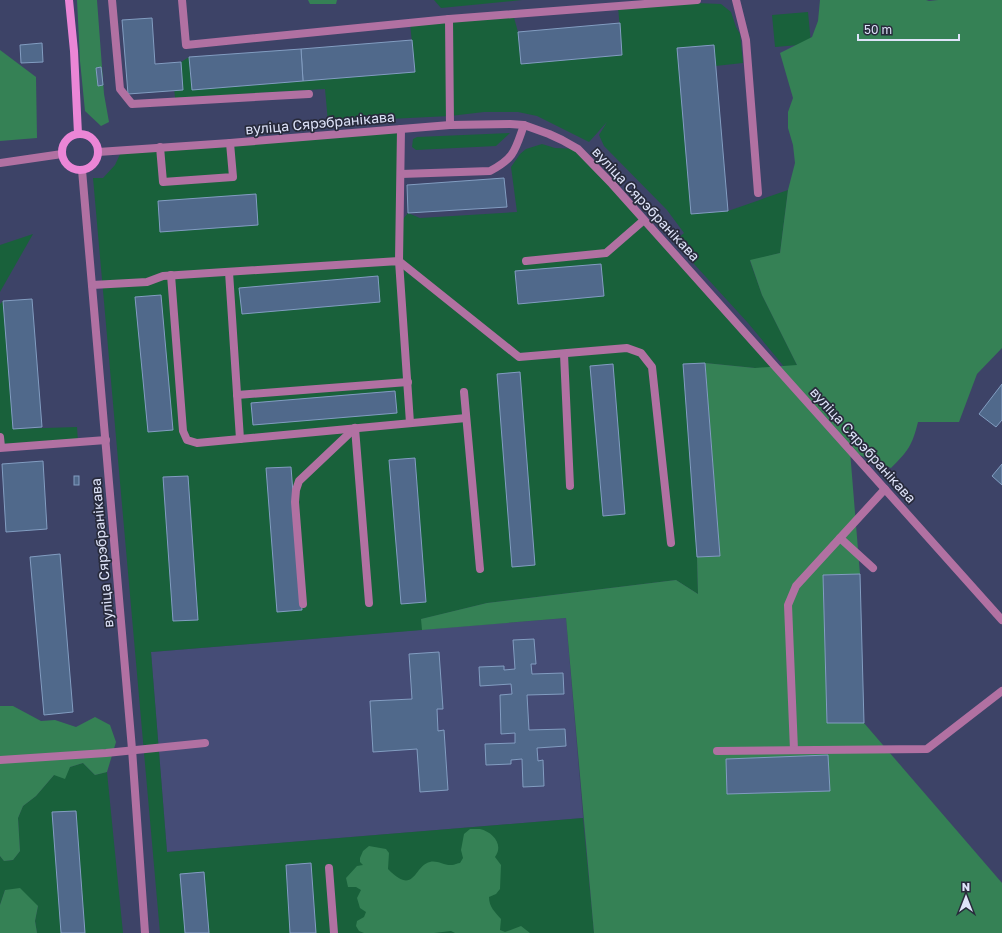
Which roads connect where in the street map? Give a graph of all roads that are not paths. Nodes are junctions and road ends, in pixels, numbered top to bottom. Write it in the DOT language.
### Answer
graph roads {
  1 [pos="69,0"];
  2 [pos="112,0"];
  3 [pos="182,0"];
  4 [pos="697,0"];
  5 [pos="736,0"];
  6 [pos="449,19"];
  7 [pos="309,94"];
  8 [pos="450,126"];
  9 [pos="524,126"];
  10 [pos="401,129"];
  11 [pos="78,134"];
  12 [pos="230,143"];
  13 [pos="160,147"];
  14 [pos="98,152"];
  15 [pos="62,154"];
  16 [pos="0,162"];
  17 [pos="82,170"];
  18 [pos="401,174"];
  19 [pos="758,193"];
  20 [pos="644,220"];
  21 [pos="399,260"];
  22 [pos="526,261"];
  23 [pos="229,272"];
  24 [pos="171,275"];
  25 [pos="92,285"];
  26 [pos="564,354"];
  27 [pos="408,382"];
  28 [pos="464,392"];
  29 [pos="237,395"];
  30 [pos="466,418"];
  31 [pos="410,423"];
  32 [pos="355,428"];
  33 [pos="0,437"];
  34 [pos="240,439"];
  35 [pos="106,440"];
  36 [pos="0,448"];
  37 [pos="570,486"];
  38 [pos="885,489"];
  39 [pos="840,538"];
  40 [pos="671,542"];
  41 [pos="873,568"];
  42 [pos="480,569"];
  43 [pos="369,603"];
  44 [pos="303,604"];
  45 [pos="1002,620"];
  46 [pos="1002,691"];
  47 [pos="205,743"];
  48 [pos="132,750"];
  49 [pos="794,750"];
  50 [pos="717,751"];
  51 [pos="0,760"];
  52 [pos="329,868"];
  53 [pos="145,933"];
  54 [pos="334,933"];
  1 -- 11 [label="street"];
  2 -- 7 [label="street"];
  3 -- 6 [label="street"];
  4 -- 6 [label="street"];
  5 -- 19 [label="street"];
  6 -- 8 [label="street"];
  8 -- 9 [label="street, вуліца Сярэбранікава"];
  8 -- 10 [label="street, вуліца Сярэбранікава"];
  9 -- 18 [label="street"];
  9 -- 20 [label="street, вуліца Сярэбранікава"];
  10 -- 12 [label="street, вуліца Сярэбранікава"];
  10 -- 18 [label="street"];
  11 -- 14 [label="street"];
  11 -- 15 [label="street"];
  12 -- 13 [label="street, вуліца Сярэбранікава"];
  12 -- 13 [label="street"];
  13 -- 14 [label="street, вуліца Сярэбранікава"];
  14 -- 17 [label="street"];
  15 -- 16 [label="street"];
  15 -- 17 [label="street"];
  17 -- 25 [label="street, вуліца Сярэбранікава"];
  18 -- 21 [label="street"];
  20 -- 22 [label="street"];
  20 -- 38 [label="street, вуліца Сярэбранікава"];
  21 -- 23 [label="street"];
  21 -- 26 [label="street"];
  21 -- 27 [label="street"];
  23 -- 24 [label="street"];
  23 -- 29 [label="street"];
  24 -- 25 [label="street"];
  24 -- 34 [label="street"];
  25 -- 35 [label="street, вуліца Сярэбранікава"];
  26 -- 37 [label="street"];
  26 -- 40 [label="street"];
  27 -- 29 [label="street"];
  27 -- 31 [label="street"];
  28 -- 30 [label="street"];
  29 -- 34 [label="street"];
  30 -- 31 [label="street"];
  30 -- 42 [label="street"];
  31 -- 32 [label="street"];
  32 -- 34 [label="street"];
  32 -- 43 [label="street"];
  32 -- 44 [label="street"];
  33 -- 36 [label="street"];
  35 -- 36 [label="street"];
  35 -- 48 [label="street, вуліца Сярэбранікава"];
  38 -- 39 [label="street"];
  38 -- 45 [label="street, вуліца Сярэбранікава"];
  39 -- 41 [label="street"];
  39 -- 49 [label="street"];
  46 -- 49 [label="street"];
  47 -- 48 [label="street"];
  48 -- 51 [label="street"];
  48 -- 53 [label="street, вуліца Сярэбранікава"];
  49 -- 50 [label="street"];
  52 -- 54 [label="street"];
}
